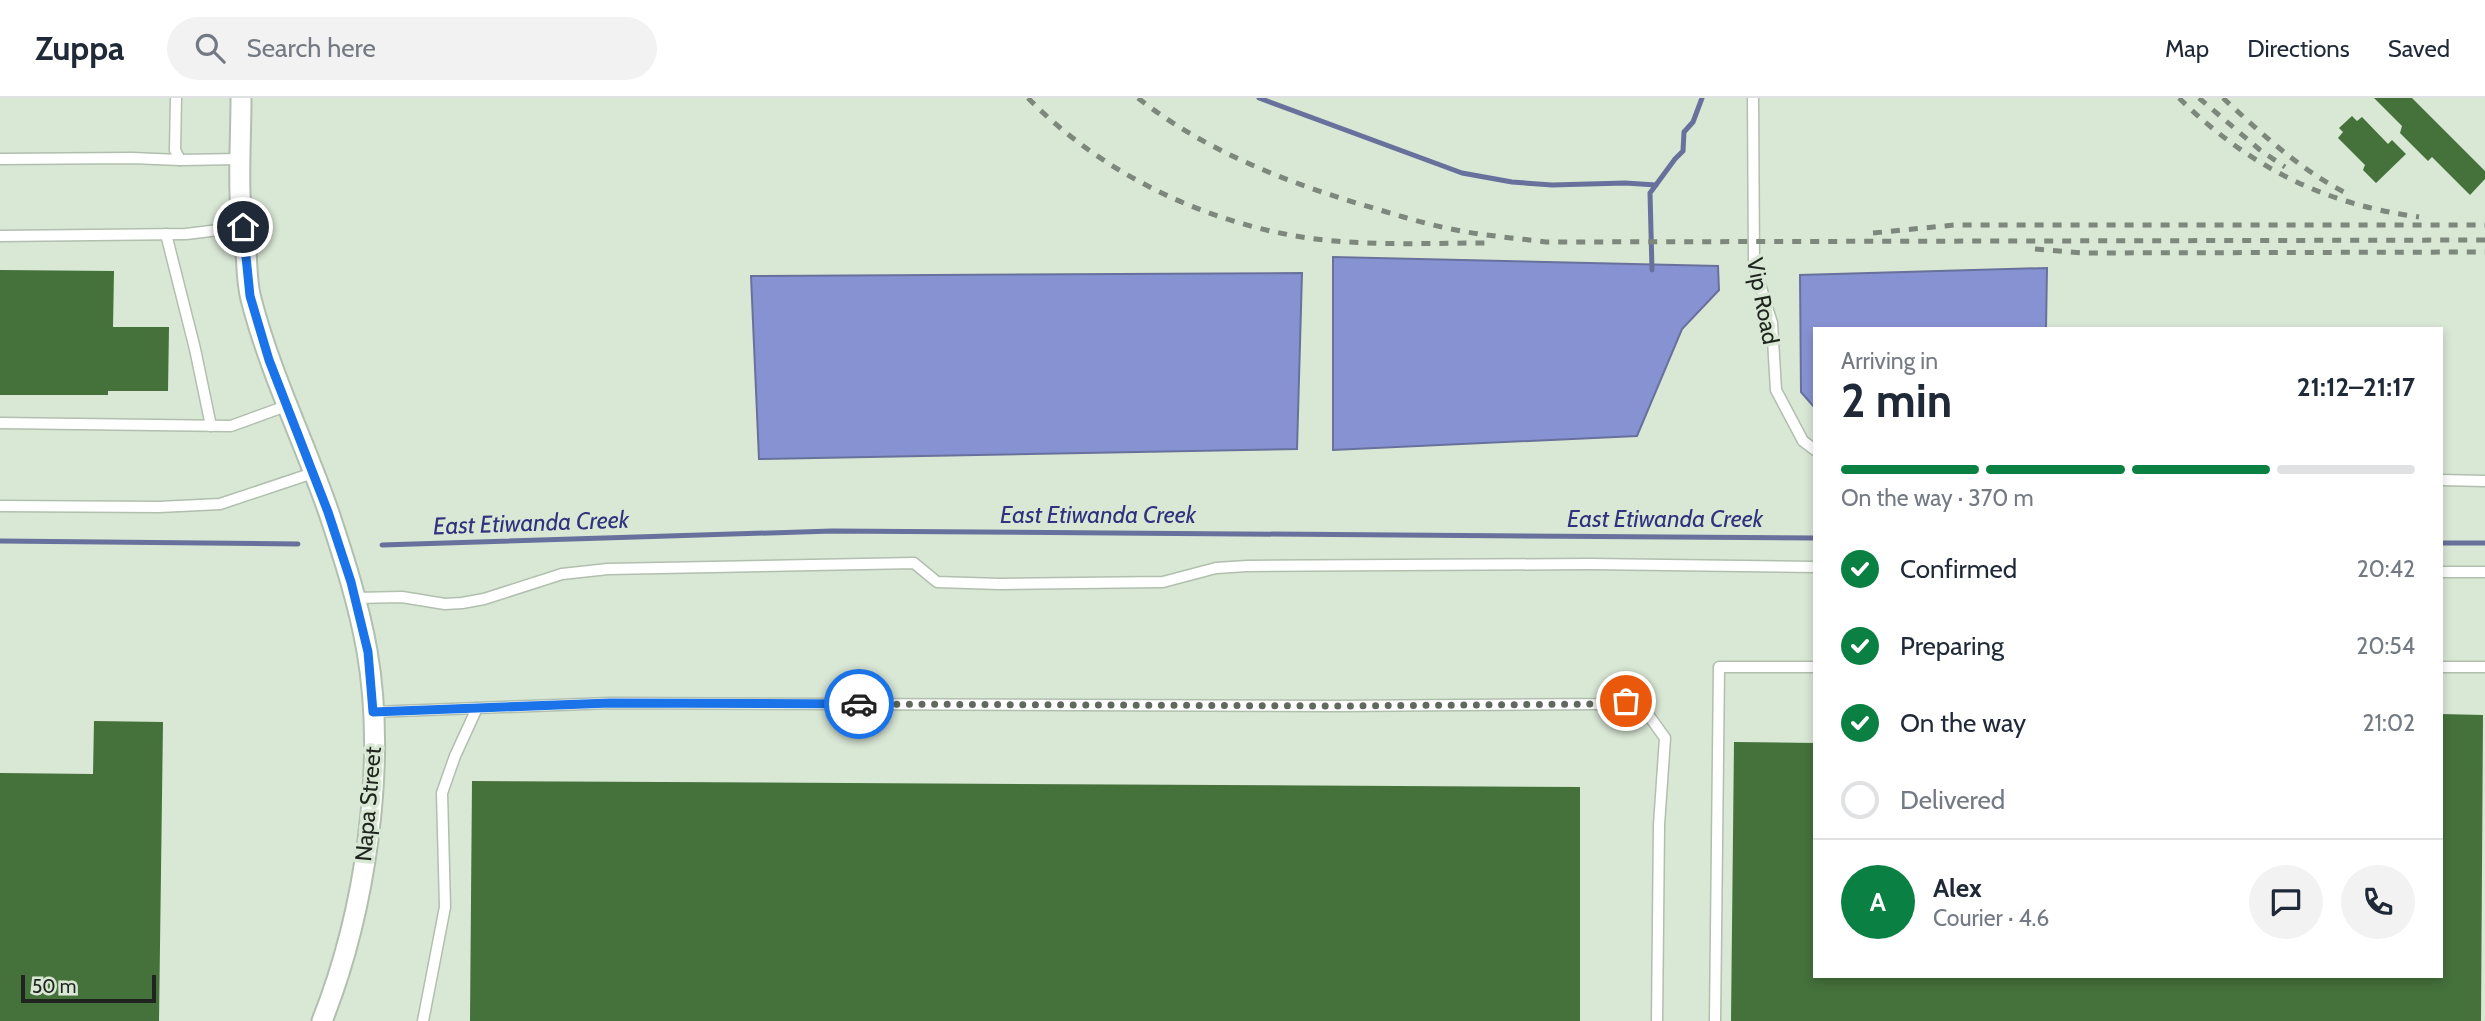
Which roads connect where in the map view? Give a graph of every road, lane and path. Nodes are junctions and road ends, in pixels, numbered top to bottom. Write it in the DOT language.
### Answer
graph roads {
  1 [pos="176,98"];
  2 [pos="242,98"];
  3 [pos="1753,98"];
  4 [pos="0,159"];
  5 [pos="240,159"];
  6 [pos="180,160"];
  7 [pos="243,227"];
  8 [pos="166,234"];
  9 [pos="0,236"];
  10 [pos="285,406"];
  11 [pos="0,423"];
  12 [pos="211,426"];
  13 [pos="1813,449"];
  14 [pos="313,473"];
  15 [pos="2443,480"];
  16 [pos="2485,481"];
  17 [pos="0,506"];
  18 [pos="1813,567"];
  19 [pos="2443,572"];
  20 [pos="2485,572"];
  21 [pos="352,590"];
  22 [pos="1813,667"];
  23 [pos="2443,667"];
  24 [pos="2485,667"];
  25 [pos="477,708"];
  26 [pos="373,712"];
  27 [pos="425,1019"];
  28 [pos="322,1021"];
  29 [pos="1657,1021"];
  30 [pos="1715,1021"];
  1 -- 6 [label="lane"];
  2 -- 5 [label="street, Napa Street"];
  3 -- 13 [label="lane, Vip Road"];
  4 -- 6 [label="lane"];
  5 -- 6 [label="lane"];
  5 -- 7 [label="street, Napa Street"];
  7 -- 8 [label="lane"];
  7 -- 10 [label="street, Napa Street"];
  8 -- 9 [label="lane"];
  8 -- 12 [label="lane"];
  10 -- 12 [label="lane"];
  10 -- 14 [label="street, Napa Street"];
  11 -- 12 [label="lane"];
  14 -- 17 [label="lane"];
  14 -- 21 [label="street, Napa Street"];
  15 -- 16 [label="lane"];
  18 -- 21 [label="lane"];
  19 -- 20 [label="lane"];
  21 -- 26 [label="street, Napa Street"];
  22 -- 30 [label="lane"];
  23 -- 24 [label="lane"];
  25 -- 26 [label="lane"];
  25 -- 27 [label="lane"];
  25 -- 29 [label="lane"];
  26 -- 28 [label="street, Napa Street"];
}
